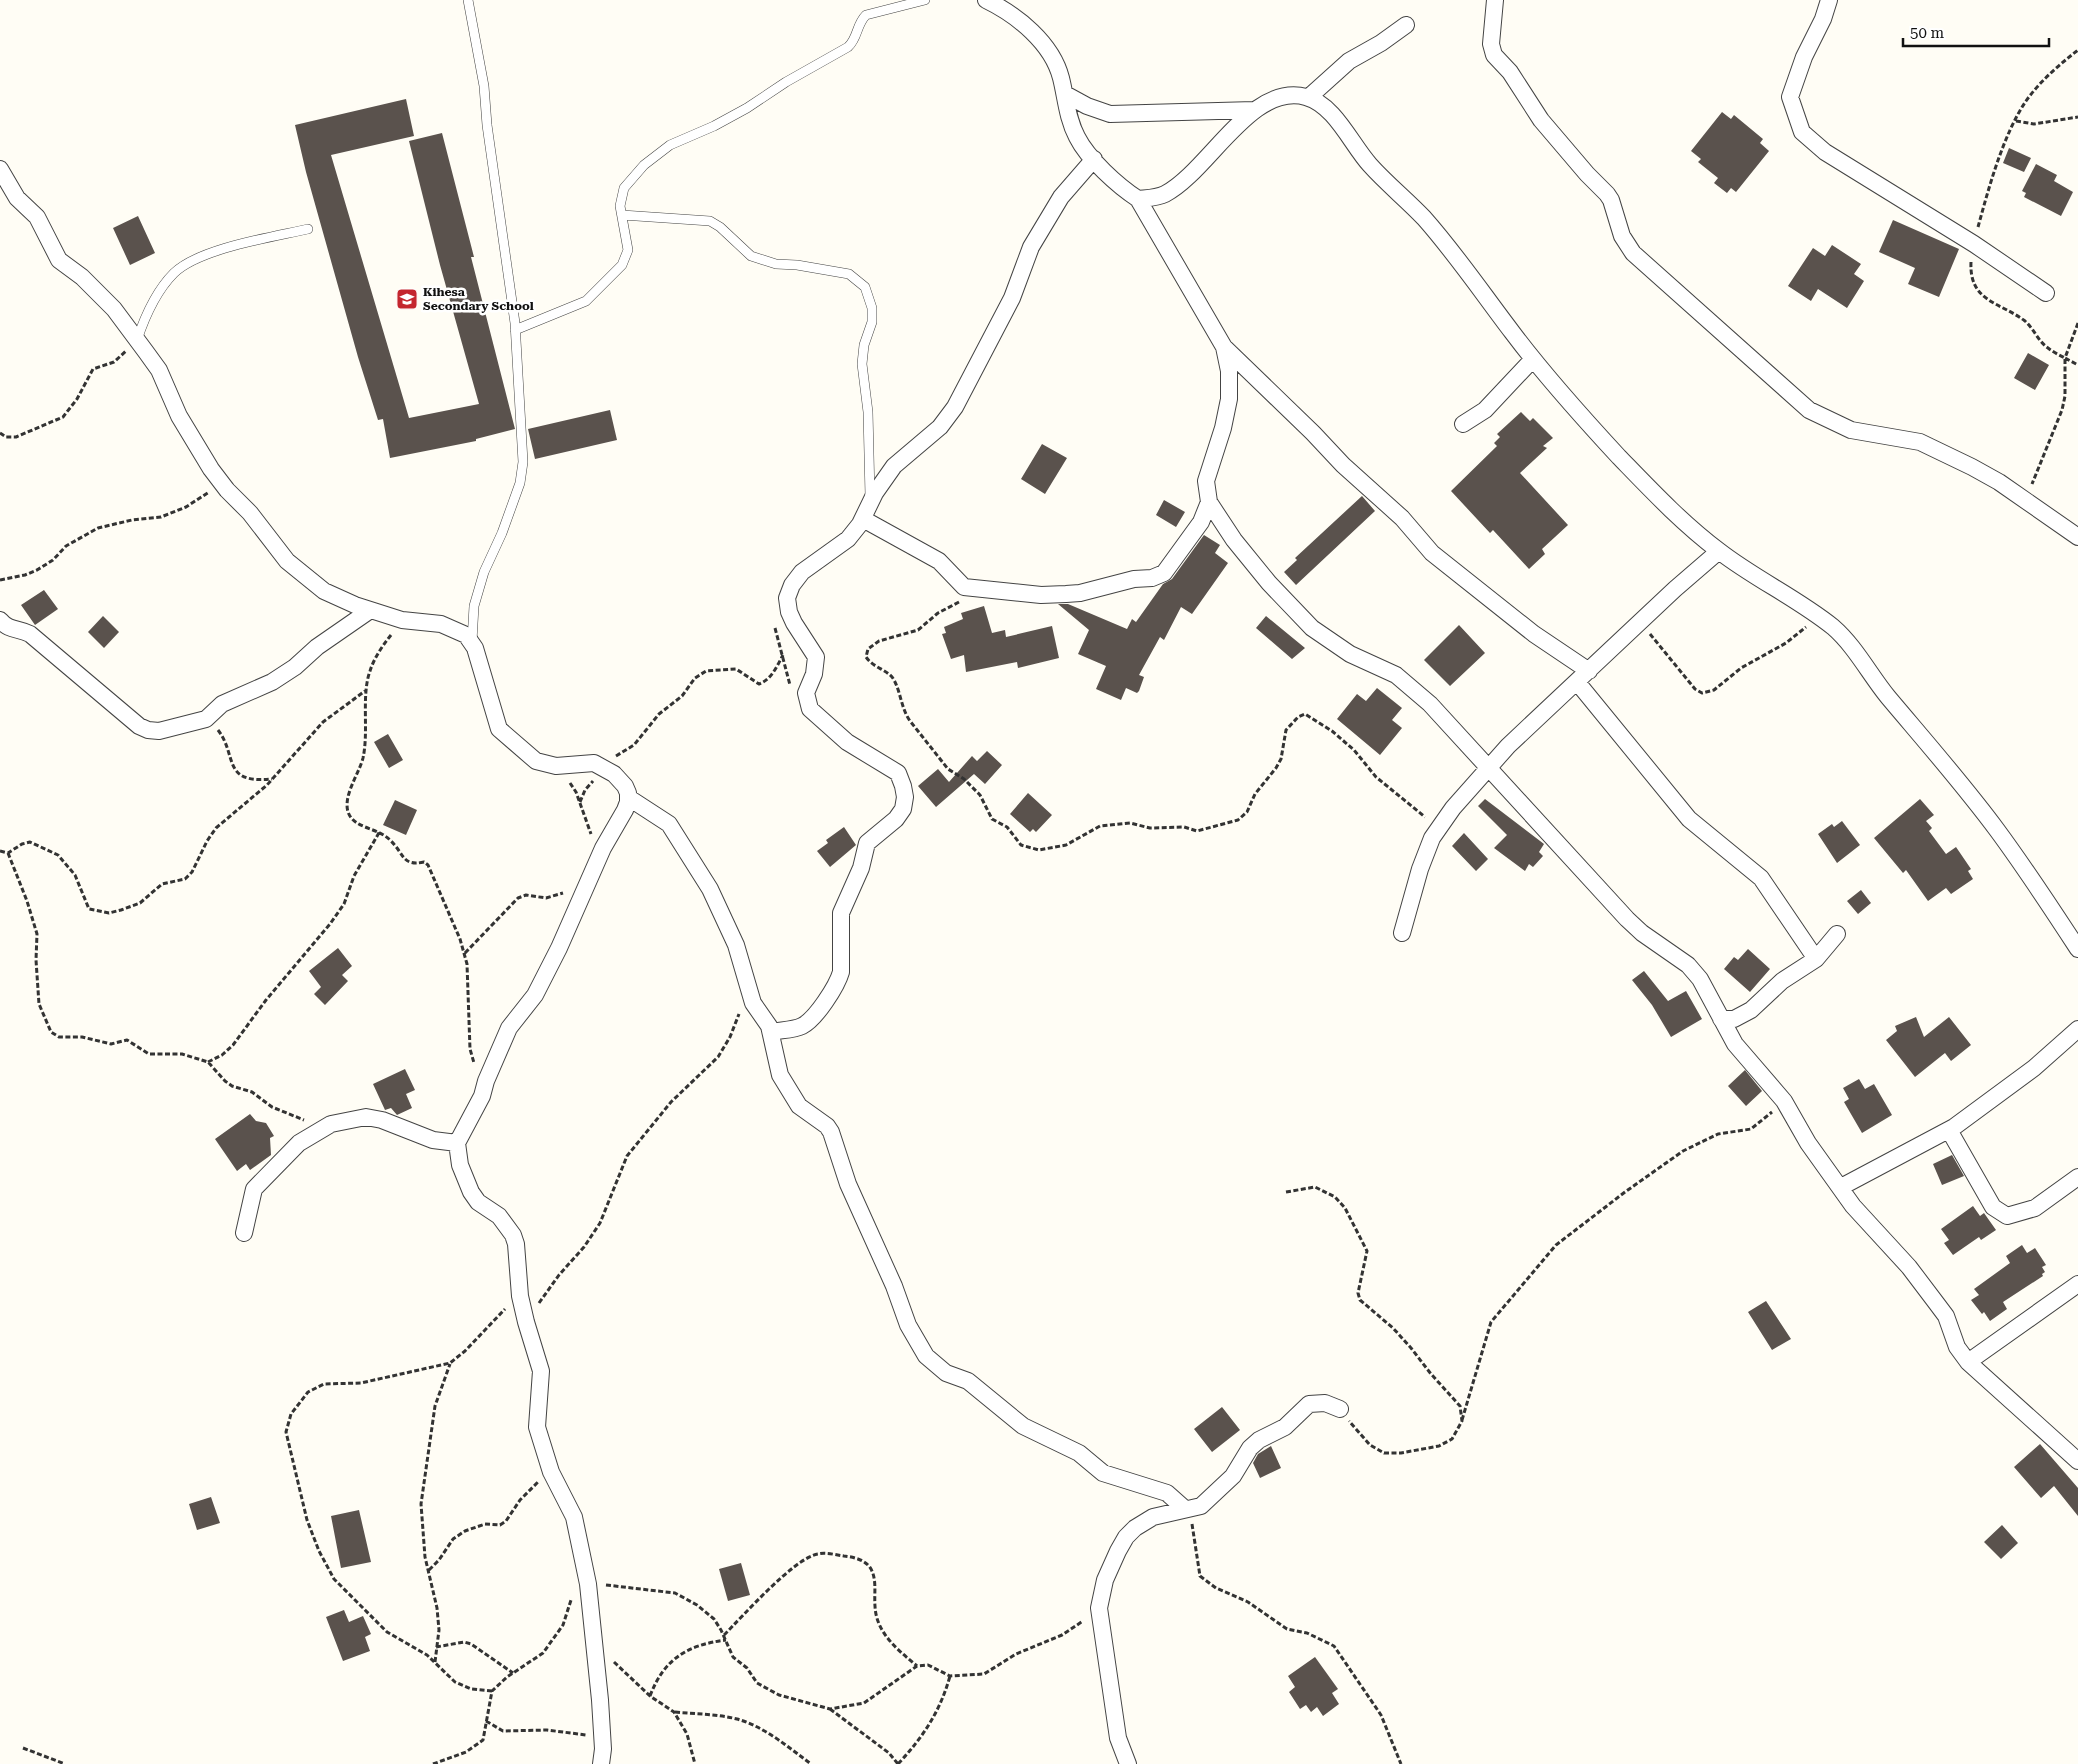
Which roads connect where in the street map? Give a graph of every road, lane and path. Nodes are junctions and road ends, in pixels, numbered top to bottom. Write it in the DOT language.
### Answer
graph roads {
  1 [pos="468,0"];
  2 [pos="926,0"];
  3 [pos="986,0"];
  4 [pos="1495,0"];
  5 [pos="1829,0"];
  6 [pos="1406,25"];
  7 [pos="1065,94"];
  8 [pos="1309,97"];
  9 [pos="1254,110"];
  10 [pos="2078,118"];
  11 [pos="2016,121"];
  12 [pos="1094,159"];
  13 [pos="0,169"];
  14 [pos="5,190"];
  15 [pos="1138,199"];
  16 [pos="622,215"];
  17 [pos="308,229"];
  18 [pos="2046,294"];
  19 [pos="2078,323"];
  20 [pos="515,330"];
  21 [pos="137,340"];
  22 [pos="1224,347"];
  23 [pos="1532,359"];
  24 [pos="2078,365"];
  25 [pos="1463,424"];
  26 [pos="0,433"];
  27 [pos="227,490"];
  28 [pos="1209,502"];
  29 [pos="866,512"];
  30 [pos="2078,537"];
  31 [pos="1719,551"];
  32 [pos="0,580"];
  33 [pos="964,587"];
  34 [pos="787,598"];
  35 [pos="368,611"];
  36 [pos="1818,618"];
  37 [pos="0,620"];
  38 [pos="402,620"];
  39 [pos="1639,623"];
  40 [pos="472,641"];
  41 [pos="783,655"];
  42 [pos="1583,676"];
  43 [pos="366,691"];
  44 [pos="810,709"];
  45 [pos="206,719"];
  46 [pos="556,766"];
  47 [pos="1488,766"];
  48 [pos="603,768"];
  49 [pos="273,779"];
  50 [pos="629,798"];
  51 [pos="580,802"];
  52 [pos="1439,827"];
  53 [pos="380,831"];
  54 [pos="602,848"];
  55 [pos="0,850"];
  56 [pos="8,853"];
  57 [pos="588,884"];
  58 [pos="1402,933"];
  59 [pos="1837,934"];
  60 [pos="2078,949"];
  61 [pos="464,954"];
  62 [pos="1816,959"];
  63 [pos="748,990"];
  64 [pos="1721,1020"];
  65 [pos="2078,1029"];
  66 [pos="772,1032"];
  67 [pos="208,1062"];
  68 [pos="484,1089"];
  69 [pos="1784,1101"];
  70 [pos="323,1129"];
  71 [pos="1949,1130"];
  72 [pos="457,1142"];
  73 [pos="2078,1177"];
  74 [pos="1841,1187"];
  75 [pos="1286,1192"];
  76 [pos="244,1233"];
  77 [pos="2078,1284"];
  78 [pos="520,1296"];
  79 [pos="526,1322"];
  80 [pos="1968,1362"];
  81 [pos="450,1363"];
  82 [pos="1340,1409"];
  83 [pos="1462,1421"];
  84 [pos="2074,1451"];
  85 [pos="551,1472"];
  86 [pos="1202,1506"];
  87 [pos="1185,1509"];
  88 [pos="428,1571"];
  89 [pos="586,1577"];
  90 [pos="571,1599"];
  91 [pos="1099,1608"];
  92 [pos="724,1636"];
  93 [pos="726,1640"];
  94 [pos="594,1646"];
  95 [pos="436,1647"];
  96 [pos="435,1662"];
  97 [pos="917,1666"];
  98 [pos="514,1673"];
  99 [pos="950,1676"];
  100 [pos="492,1691"];
  101 [pos="650,1696"];
  102 [pos="830,1709"];
  103 [pos="674,1712"];
  104 [pos="486,1720"];
  105 [pos="601,1738"];
  106 [pos="23,1748"];
  107 [pos="65,1764"];
  108 [pos="433,1764"];
  109 [pos="601,1764"];
  110 [pos="695,1764"];
  111 [pos="811,1764"];
  112 [pos="898,1764"];
  113 [pos="1128,1764"];
  114 [pos="1401,1764"];
  1 -- 20 [label="lane"];
  2 -- 16 [label="lane"];
  3 -- 7 [label="street"];
  4 -- 30 [label="street"];
  5 -- 18 [label="street"];
  6 -- 8 [label="street"];
  7 -- 9 [label="street"];
  7 -- 12 [label="street"];
  8 -- 9 [label="street"];
  8 -- 23 [label="street"];
  9 -- 15 [label="street"];
  10 -- 11 [label="path"];
  12 -- 15 [label="street"];
  12 -- 29 [label="street"];
  13 -- 14 [label="street"];
  14 -- 21 [label="street"];
  15 -- 22 [label="street"];
  16 -- 20 [label="lane"];
  16 -- 29 [label="lane"];
  17 -- 21 [label="lane"];
  19 -- 24 [label="path"];
  20 -- 40 [label="lane"];
  21 -- 26 [label="path"];
  21 -- 27 [label="street"];
  22 -- 28 [label="street"];
  22 -- 42 [label="street"];
  23 -- 25 [label="street"];
  23 -- 31 [label="street"];
  27 -- 32 [label="path"];
  27 -- 35 [label="street"];
  28 -- 33 [label="street"];
  28 -- 47 [label="street"];
  29 -- 33 [label="street"];
  29 -- 34 [label="street"];
  31 -- 36 [label="street"];
  31 -- 39 [label="street"];
  33 -- 52 [label="path"];
  34 -- 41 [label="path"];
  34 -- 44 [label="street"];
  35 -- 38 [label="street"];
  35 -- 45 [label="street"];
  36 -- 39 [label="path"];
  36 -- 60 [label="street"];
  37 -- 45 [label="street"];
  38 -- 40 [label="street"];
  38 -- 43 [label="path"];
  39 -- 42 [label="street"];
  40 -- 46 [label="street"];
  41 -- 44 [label="path"];
  41 -- 48 [label="path"];
  42 -- 47 [label="street"];
  42 -- 62 [label="street"];
  43 -- 49 [label="path"];
  43 -- 53 [label="path"];
  44 -- 66 [label="street"];
  45 -- 49 [label="path"];
  46 -- 48 [label="street"];
  46 -- 51 [label="path"];
  47 -- 52 [label="street"];
  47 -- 64 [label="street"];
  48 -- 50 [label="street"];
  48 -- 51 [label="path"];
  49 -- 56 [label="path"];
  50 -- 54 [label="street"];
  50 -- 63 [label="street"];
  51 -- 54 [label="path"];
  52 -- 58 [label="street"];
  53 -- 61 [label="path"];
  53 -- 67 [label="path"];
  54 -- 57 [label="street"];
  55 -- 56 [label="path"];
  56 -- 67 [label="path"];
  57 -- 61 [label="path"];
  57 -- 68 [label="street"];
  59 -- 62 [label="street"];
  61 -- 68 [label="path"];
  62 -- 64 [label="street"];
  63 -- 66 [label="street"];
  63 -- 79 [label="path"];
  64 -- 69 [label="street"];
  65 -- 71 [label="street"];
  66 -- 87 [label="street"];
  67 -- 70 [label="path"];
  68 -- 72 [label="street"];
  69 -- 74 [label="street"];
  69 -- 83 [label="path"];
  70 -- 72 [label="street"];
  70 -- 76 [label="street"];
  71 -- 73 [label="street"];
  71 -- 74 [label="street"];
  72 -- 78 [label="street"];
  74 -- 80 [label="street"];
  75 -- 83 [label="path"];
  77 -- 80 [label="street"];
  78 -- 79 [label="street"];
  78 -- 81 [label="path"];
  79 -- 85 [label="street"];
  80 -- 84 [label="street"];
  81 -- 88 [label="path"];
  81 -- 96 [label="path"];
  82 -- 83 [label="path"];
  82 -- 86 [label="street"];
  85 -- 88 [label="path"];
  85 -- 89 [label="street"];
  86 -- 87 [label="street"];
  86 -- 114 [label="path"];
  87 -- 91 [label="street"];
  88 -- 95 [label="path"];
  89 -- 92 [label="path"];
  89 -- 94 [label="street"];
  90 -- 98 [label="path"];
  91 -- 99 [label="path"];
  91 -- 113 [label="street"];
  92 -- 93 [label="path"];
  92 -- 97 [label="path"];
  93 -- 101 [label="path"];
  93 -- 102 [label="path"];
  94 -- 101 [label="path"];
  94 -- 105 [label="street"];
  95 -- 96 [label="path"];
  95 -- 98 [label="path"];
  96 -- 100 [label="path"];
  97 -- 99 [label="path"];
  97 -- 102 [label="path"];
  98 -- 100 [label="path"];
  99 -- 112 [label="path"];
  100 -- 104 [label="path"];
  101 -- 103 [label="path"];
  102 -- 112 [label="path"];
  103 -- 110 [label="path"];
  103 -- 111 [label="path"];
  104 -- 105 [label="path"];
  104 -- 108 [label="path"];
  105 -- 109 [label="street"];
  106 -- 107 [label="path"];
}
